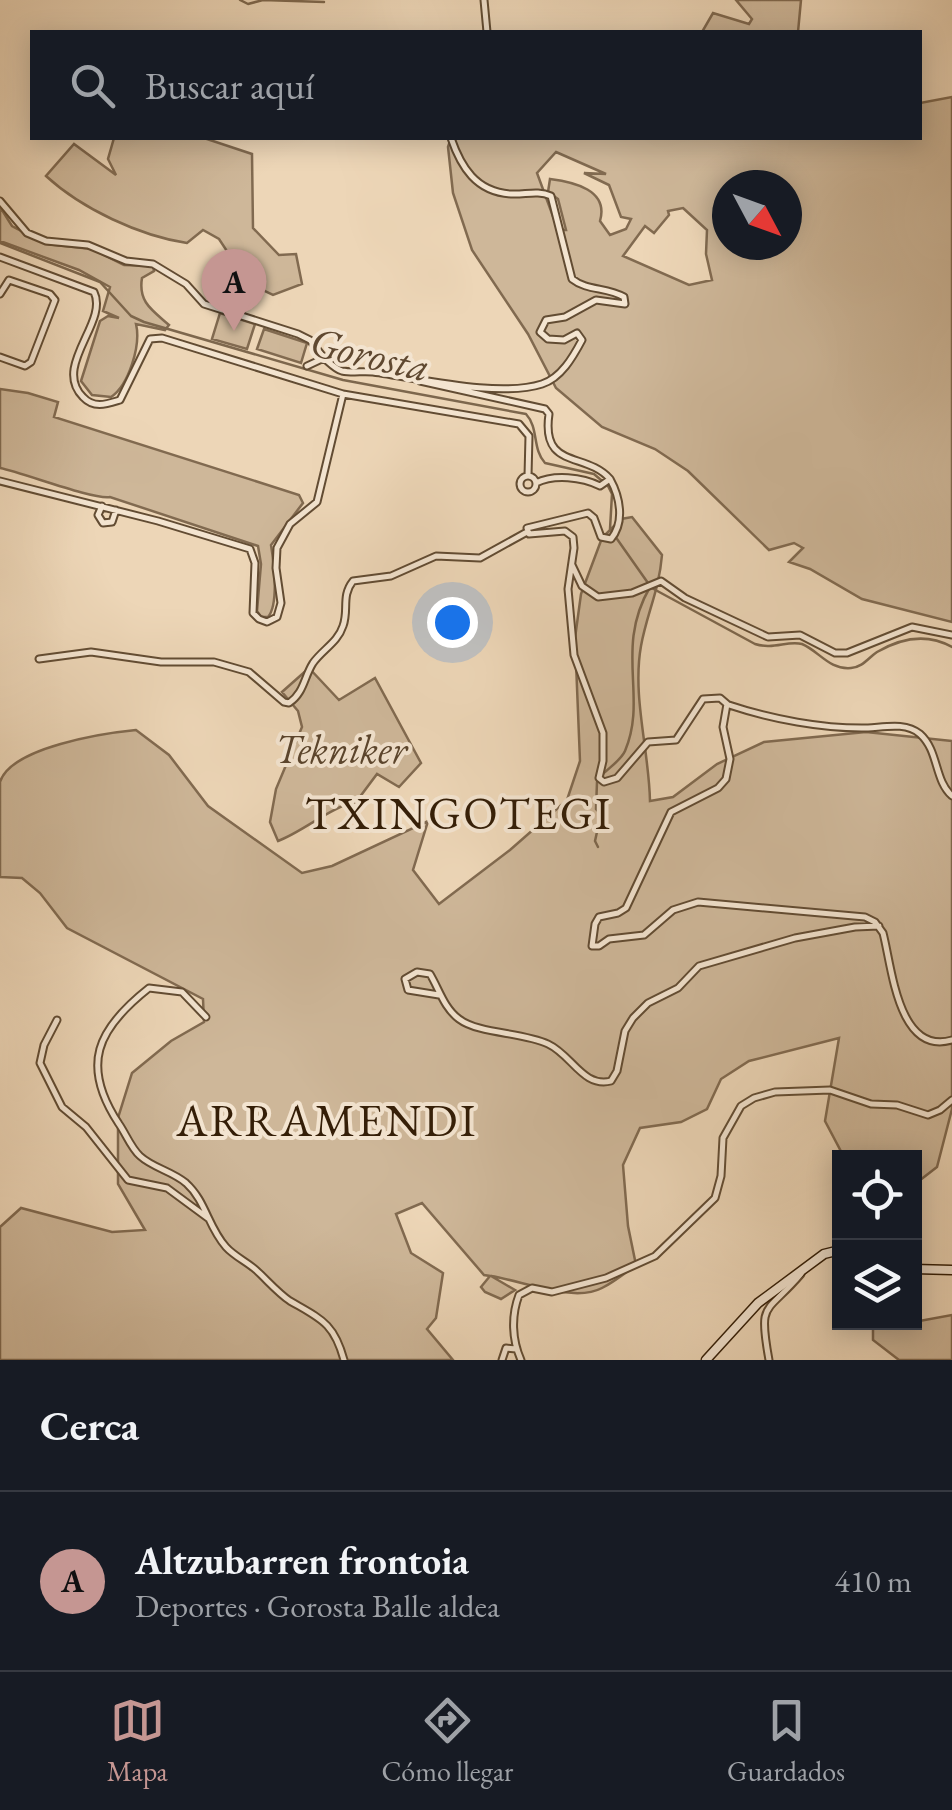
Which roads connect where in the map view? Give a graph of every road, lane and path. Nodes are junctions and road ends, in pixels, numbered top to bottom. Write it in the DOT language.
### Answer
graph roads {
  1 [pos="484,0"];
  2 [pos="487,30"];
  3 [pos="452,140"];
  4 [pos="0,201"];
  5 [pos="0,256"];
  6 [pos="0,294"];
  7 [pos="0,357"];
  8 [pos="324,358"];
  9 [pos="307,366"];
  10 [pos="418,380"];
  11 [pos="343,394"];
  12 [pos="528,476"];
  13 [pos="0,481"];
  14 [pos="606,481"];
  15 [pos="536,483"];
  16 [pos="105,507"];
  17 [pos="116,510"];
  18 [pos="527,532"];
  19 [pos="571,562"];
  20 [pos="952,635"];
  21 [pos="39,660"];
  22 [pos="727,704"];
  23 [pos="952,796"];
  24 [pos="879,926"];
  25 [pos="439,995"];
  26 [pos="206,1016"];
  27 [pos="58,1020"];
  28 [pos="952,1040"];
  29 [pos="952,1100"];
  30 [pos="209,1220"];
  31 [pos="832,1252"];
  32 [pos="805,1269"];
  33 [pos="922,1269"];
  34 [pos="952,1270"];
  35 [pos="514,1348"];
  36 [pos="344,1360"];
  37 [pos="502,1360"];
  38 [pos="521,1360"];
  39 [pos="706,1360"];
  40 [pos="768,1360"];
  1 -- 2 [label="street"];
  3 -- 10 [label="street"];
  4 -- 8 [label="street"];
  5 -- 11 [label="street"];
  6 -- 7 [label="street"];
  8 -- 9 [label="street"];
  8 -- 10 [label="street"];
  10 -- 14 [label="street"];
  11 -- 12 [label="street"];
  11 -- 17 [label="street"];
  12 -- 15 [label="street"];
  12 -- 15 [label="street"];
  13 -- 16 [label="street"];
  14 -- 15 [label="street"];
  14 -- 18 [label="street"];
  16 -- 17 [label="street"];
  16 -- 17 [label="street"];
  18 -- 19 [label="street"];
  18 -- 21 [label="street"];
  19 -- 20 [label="street"];
  19 -- 22 [label="street"];
  22 -- 23 [label="street"];
  22 -- 24 [label="street"];
  24 -- 25 [label="street"];
  24 -- 28 [label="street"];
  25 -- 25 [label="street"];
  26 -- 30 [label="street"];
  27 -- 30 [label="street"];
  29 -- 35 [label="street"];
  30 -- 36 [label="street"];
  31 -- 32 [label="street"];
  32 -- 39 [label="street"];
  32 -- 40 [label="street"];
  33 -- 34 [label="street"];
  35 -- 37 [label="street"];
  35 -- 38 [label="street"];
}
